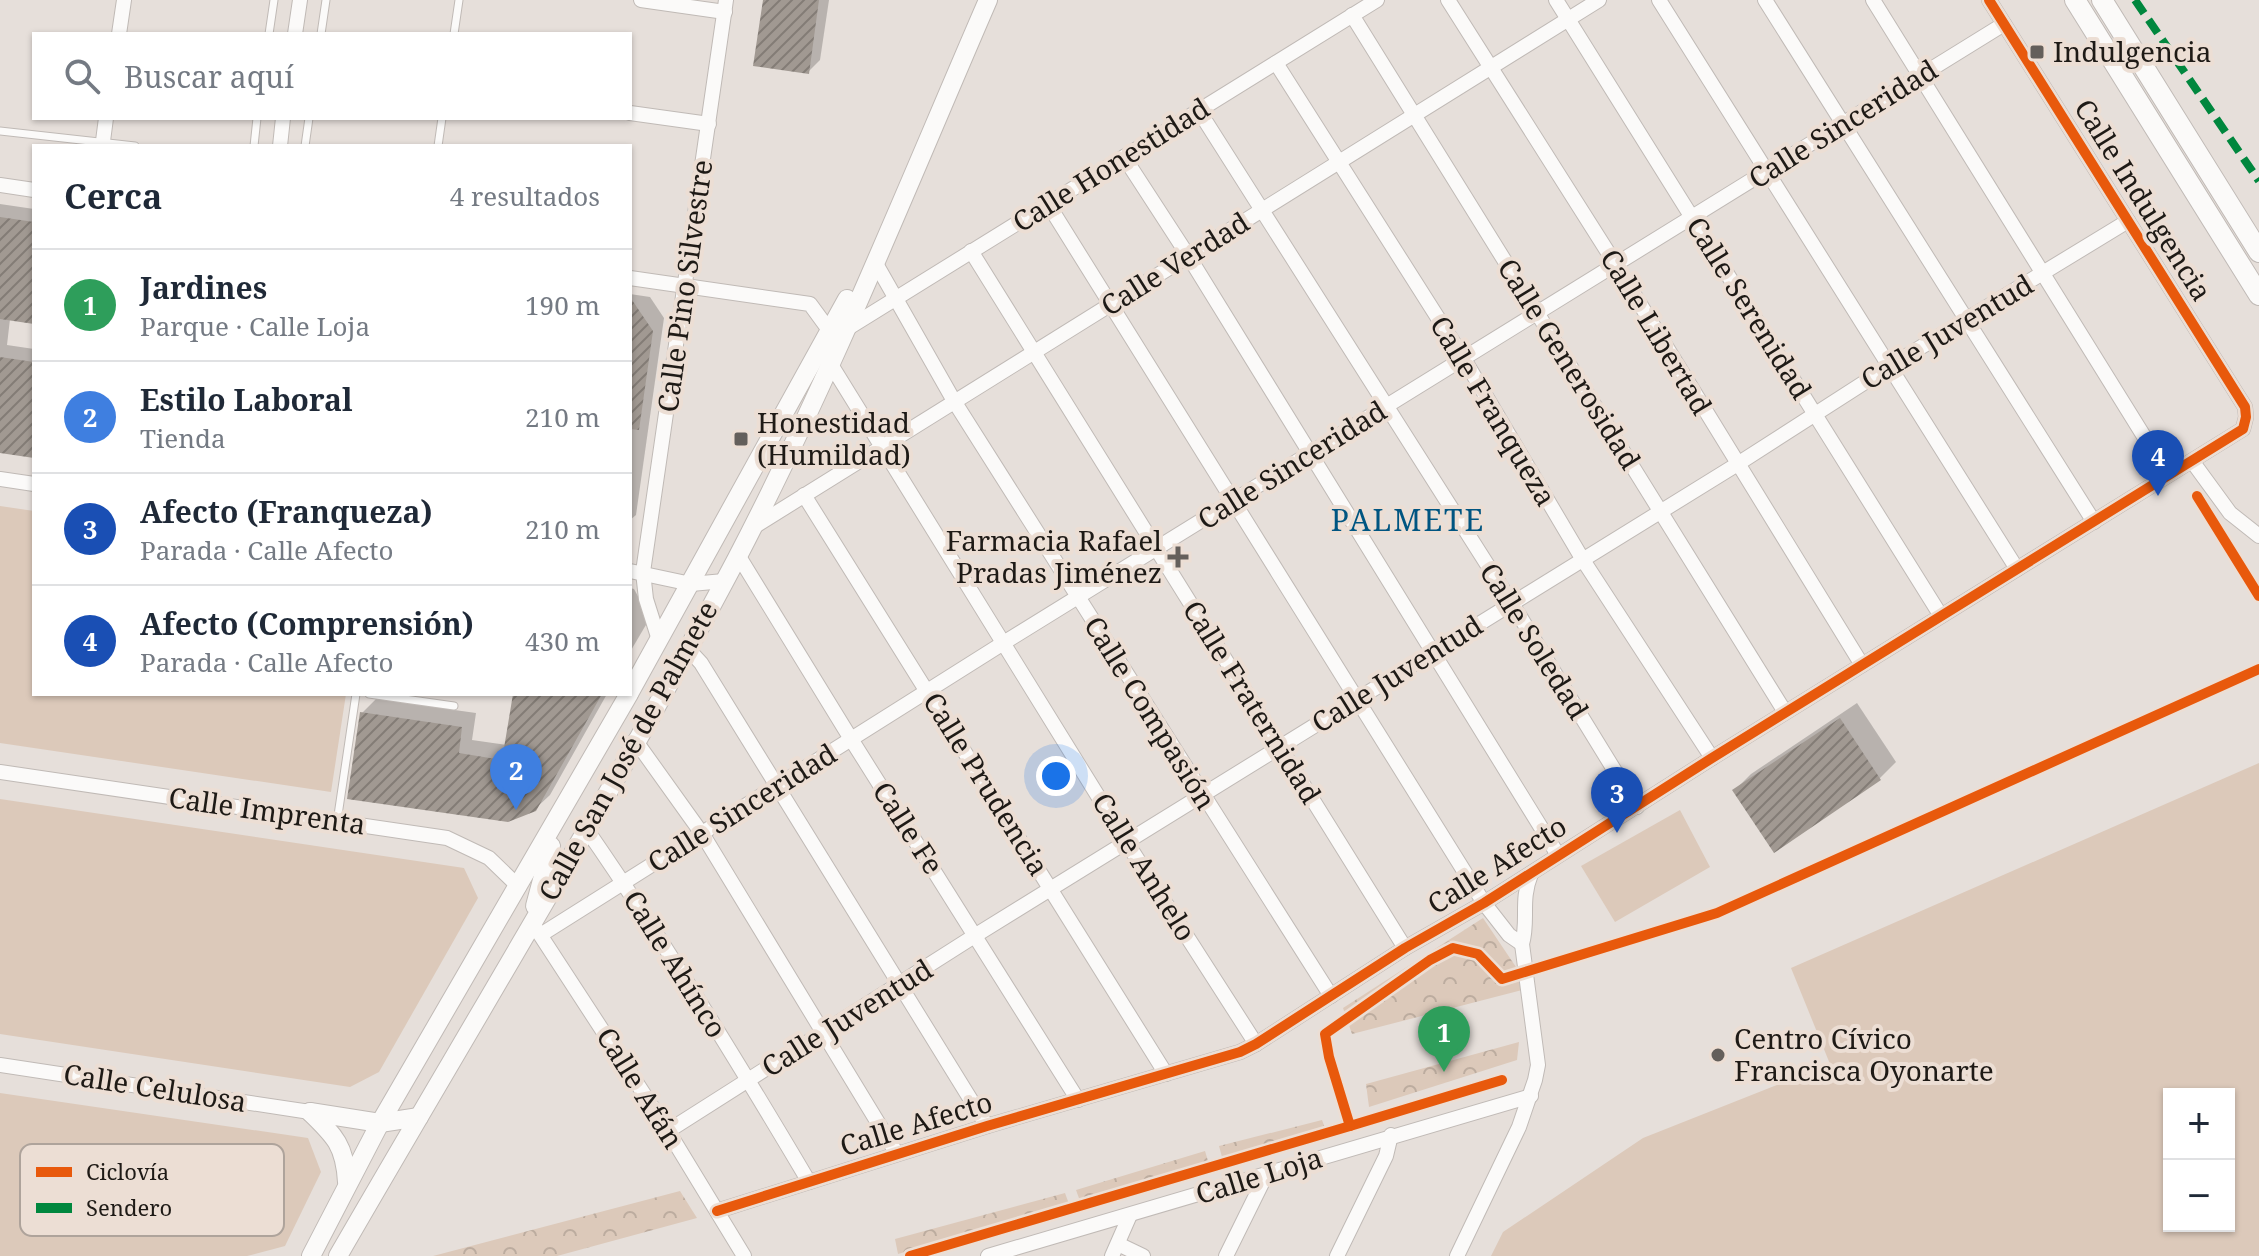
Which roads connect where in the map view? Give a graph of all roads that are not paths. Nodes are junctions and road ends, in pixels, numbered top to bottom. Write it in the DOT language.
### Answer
graph roads {
  1 [pos="124,0"];
  2 [pos="274,0"];
  3 [pos="300,0"];
  4 [pos="326,0"];
  5 [pos="459,0"];
  6 [pos="641,0"];
  7 [pos="988,0"];
  8 [pos="1377,0"];
  9 [pos="1448,0"];
  10 [pos="1556,0"];
  11 [pos="1599,0"];
  12 [pos="1659,0"];
  13 [pos="1765,0"];
  14 [pos="1873,0"];
  15 [pos="1989,0"];
  16 [pos="2075,0"];
  17 [pos="2102,0"];
  18 [pos="726,6"];
  19 [pos="1352,15"];
  20 [pos="1568,19"];
  21 [pos="2004,24"];
  22 [pos="119,32"];
  23 [pos="269,32"];
  24 [pos="295,32"];
  25 [pos="321,32"];
  26 [pos="454,32"];
  27 [pos="1276,63"];
  28 [pos="1491,68"];
  29 [pos="1920,76"];
  30 [pos="1199,111"];
  31 [pos="632,113"];
  32 [pos="1414,116"];
  33 [pos="106,120"];
  34 [pos="257,120"];
  35 [pos="283,120"];
  36 [pos="309,120"];
  37 [pos="442,120"];
  38 [pos="709,124"];
  39 [pos="1842,124"];
  40 [pos="0,131"];
  41 [pos="103,141"];
  42 [pos="122,144"];
  43 [pos="254,144"];
  44 [pos="280,144"];
  45 [pos="305,144"];
  46 [pos="438,144"];
  47 [pos="1124,157"];
  48 [pos="1338,162"];
  49 [pos="1767,171"];
  50 [pos="0,185"];
  51 [pos="32,190"];
  52 [pos="1048,204"];
  53 [pos="1262,210"];
  54 [pos="1693,217"];
  55 [pos="2128,221"];
  56 [pos="888,231"];
  57 [pos="971,251"];
  58 [pos="2259,252"];
  59 [pos="1189,257"];
  60 [pos="875,262"];
  61 [pos="1616,265"];
  62 [pos="2042,275"];
  63 [pos="632,278"];
  64 [pos="686,286"];
  65 [pos="2259,295"];
  66 [pos="897,298"];
  67 [pos="1109,305"];
  68 [pos="1539,313"];
  69 [pos="1968,320"];
  70 [pos="837,330"];
  71 [pos="1033,352"];
  72 [pos="1464,359"];
  73 [pos="830,363"];
  74 [pos="1890,366"];
  75 [pos="954,401"];
  76 [pos="1387,406"];
  77 [pos="1815,413"];
  78 [pos="2243,429"];
  79 [pos="882,446"];
  80 [pos="1310,453"];
  81 [pos="2192,461"];
  82 [pos="1736,465"];
  83 [pos="2168,475"];
  84 [pos="0,479"];
  85 [pos="32,484"];
  86 [pos="804,495"];
  87 [pos="1233,503"];
  88 [pos="1660,512"];
  89 [pos="2094,522"];
  90 [pos="751,528"];
  91 [pos="2259,536"];
  92 [pos="1157,549"];
  93 [pos="738,555"];
  94 [pos="1583,560"];
  95 [pos="2017,569"];
  96 [pos="636,572"];
  97 [pos="724,581"];
  98 [pos="691,584"];
  99 [pos="1078,598"];
  100 [pos="1511,602"];
  101 [pos="1941,616"];
  102 [pos="659,640"];
  103 [pos="1005,642"];
  104 [pos="688,649"];
  105 [pos="1433,653"];
  106 [pos="1862,665"];
  107 [pos="632,688"];
  108 [pos="929,691"];
  109 [pos="356,696"];
  110 [pos="383,696"];
  111 [pos="627,696"];
  112 [pos="1357,699"];
  113 [pos="454,706"];
  114 [pos="1785,712"];
  115 [pos="851,739"];
  116 [pos="635,740"];
  117 [pos="1280,747"];
  118 [pos="1712,758"];
  119 [pos="0,772"];
  120 [pos="777,785"];
  121 [pos="1203,796"];
  122 [pos="1637,807"];
  123 [pos="559,816"];
  124 [pos="337,822"];
  125 [pos="587,830"];
  126 [pos="703,835"];
  127 [pos="1127,843"];
  128 [pos="1558,855"];
  129 [pos="1531,874"];
  130 [pos="623,883"];
  131 [pos="519,887"];
  132 [pos="1052,889"];
  133 [pos="1484,903"];
  134 [pos="536,930"];
  135 [pos="976,935"];
  136 [pos="1522,944"];
  137 [pos="1405,948"];
  138 [pos="902,984"];
  139 [pos="1331,996"];
  140 [pos="823,1033"];
  141 [pos="1256,1044"];
  142 [pos="0,1065"];
  143 [pos="1166,1074"];
  144 [pos="749,1080"];
  145 [pos="1531,1096"];
  146 [pos="1078,1100"];
  147 [pos="310,1112"];
  148 [pos="419,1117"];
  149 [pos="380,1123"];
  150 [pos="987,1126"];
  151 [pos="668,1131"];
  152 [pos="1391,1135"];
  153 [pos="897,1154"];
  154 [pos="1266,1175"];
  155 [pos="347,1182"];
  156 [pos="809,1182"];
  157 [pos="717,1211"];
  158 [pos="1130,1215"];
  159 [pos="1115,1250"];
  160 [pos="1002,1254"];
  161 [pos="311,1256"];
  162 [pos="338,1256"];
  163 [pos="744,1256"];
  164 [pos="988,1256"];
  165 [pos="1143,1256"];
  166 [pos="1226,1256"];
  167 [pos="1337,1256"];
  168 [pos="1457,1256"];
  1 -- 22 [label="street"];
  2 -- 23 [label="lane"];
  3 -- 24 [label="street"];
  4 -- 25 [label="lane"];
  5 -- 26 [label="lane"];
  6 -- 18 [label="street"];
  7 -- 56 [label="street, Calle San José de Palmete"];
  8 -- 19 [label="street, Calle Honestidad"];
  9 -- 28 [label="street, Calle Libertad"];
  10 -- 20 [label="street, Calle Serenidad"];
  11 -- 20 [label="street, Calle Verdad"];
  12 -- 49 [label="street"];
  13 -- 39 [label="street"];
  14 -- 29 [label="street"];
  15 -- 21 [label="street, Calle Indulgencia"];
  16 -- 65 [label="main road"];
  17 -- 58 [label="main road"];
  18 -- 38 [label="street, Calle Pino Silvestre"];
  19 -- 27 [label="street, Calle Honestidad"];
  19 -- 32 [label="street, Calle Generosidad"];
  20 -- 28 [label="street, Calle Verdad"];
  20 -- 54 [label="street, Calle Serenidad"];
  21 -- 29 [label="street, Calle Sinceridad"];
  21 -- 55 [label="street, Calle Indulgencia"];
  27 -- 30 [label="street, Calle Honestidad"];
  27 -- 48 [label="street, Calle Franqueza"];
  28 -- 32 [label="street, Calle Verdad"];
  28 -- 61 [label="street, Calle Libertad"];
  29 -- 39 [label="street, Calle Sinceridad"];
  29 -- 62 [label="street"];
  30 -- 47 [label="street, Calle Honestidad"];
  30 -- 53 [label="street, Calle Soledad"];
  31 -- 38 [label="street"];
  32 -- 48 [label="street, Calle Verdad"];
  32 -- 68 [label="street, Calle Generosidad"];
  33 -- 41 [label="street"];
  34 -- 43 [label="lane"];
  35 -- 44 [label="street"];
  36 -- 45 [label="lane"];
  37 -- 46 [label="lane"];
  38 -- 64 [label="street, Calle Pino Silvestre"];
  39 -- 49 [label="street, Calle Sinceridad"];
  39 -- 69 [label="street"];
  40 -- 41 [label="lane"];
  41 -- 42 [label="lane"];
  47 -- 52 [label="street, Calle Honestidad"];
  47 -- 59 [label="street"];
  48 -- 53 [label="street, Calle Verdad"];
  48 -- 72 [label="street, Calle Franqueza"];
  49 -- 54 [label="street, Calle Sinceridad"];
  49 -- 74 [label="street"];
  50 -- 51 [label="street"];
  52 -- 57 [label="street, Calle Honestidad"];
  52 -- 67 [label="street"];
  53 -- 59 [label="street, Calle Verdad"];
  53 -- 76 [label="street, Calle Soledad"];
  54 -- 61 [label="street, Calle Sinceridad"];
  54 -- 77 [label="street, Calle Serenidad"];
  55 -- 62 [label="street, Calle Juventud"];
  55 -- 78 [label="street, Calle Indulgencia"];
  56 -- 60 [label="street, Calle San José de Palmete"];
  56 -- 70 [label="street, Calle San José de Palmete"];
  57 -- 66 [label="street, Calle Honestidad"];
  57 -- 71 [label="street, Calle Fraternidad"];
  59 -- 67 [label="street, Calle Verdad"];
  59 -- 80 [label="street"];
  60 -- 66 [label="street, Calle Compasión"];
  60 -- 70 [label="street, Calle San José de Palmete"];
  61 -- 68 [label="street, Calle Sinceridad"];
  61 -- 82 [label="street, Calle Libertad"];
  62 -- 69 [label="street, Calle Juventud"];
  62 -- 83 [label="street"];
  63 -- 64 [label="street"];
  64 -- 70 [label="street"];
  64 -- 96 [label="street, Calle Pino Silvestre"];
  66 -- 70 [label="street, Calle Honestidad"];
  66 -- 75 [label="street, Calle Compasión"];
  67 -- 71 [label="street, Calle Verdad"];
  67 -- 87 [label="street"];
  68 -- 72 [label="street, Calle Sinceridad"];
  68 -- 88 [label="street, Calle Generosidad"];
  69 -- 74 [label="street, Calle Juventud"];
  69 -- 89 [label="street"];
  70 -- 73 [label="street, Calle San José de Palmete"];
  70 -- 98 [label="street, Calle San José de Palmete"];
  71 -- 75 [label="street, Calle Verdad"];
  71 -- 92 [label="street, Calle Fraternidad"];
  72 -- 76 [label="street, Calle Sinceridad"];
  72 -- 94 [label="street, Calle Franqueza"];
  73 -- 79 [label="street, Calle Anhelo"];
  73 -- 90 [label="street, Calle San José de Palmete"];
  74 -- 77 [label="street, Calle Juventud"];
  74 -- 95 [label="street"];
  75 -- 79 [label="street, Calle Verdad"];
  75 -- 99 [label="street, Calle Compasión"];
  76 -- 80 [label="street, Calle Sinceridad"];
  76 -- 100 [label="street, Calle Soledad"];
  77 -- 82 [label="street, Calle Juventud"];
  77 -- 101 [label="street, Calle Serenidad"];
  78 -- 81 [label="street, Calle Afecto"];
  79 -- 86 [label="street, Calle Verdad"];
  79 -- 103 [label="street, Calle Anhelo"];
  80 -- 87 [label="street, Calle Sinceridad"];
  80 -- 105 [label="street"];
  81 -- 83 [label="street, Calle Afecto"];
  81 -- 91 [label="street"];
  82 -- 88 [label="street, Calle Juventud"];
  82 -- 106 [label="street, Calle Libertad"];
  83 -- 89 [label="street, Calle Afecto"];
  84 -- 85 [label="street"];
  86 -- 90 [label="street, Calle Verdad"];
  86 -- 108 [label="street, Calle Prudencia"];
  87 -- 92 [label="street, Calle Sinceridad"];
  87 -- 112 [label="street"];
  88 -- 94 [label="street, Calle Juventud"];
  88 -- 114 [label="street, Calle Generosidad"];
  89 -- 95 [label="street, Calle Afecto"];
  90 -- 93 [label="street, Calle San José de Palmete"];
  92 -- 99 [label="street, Calle Sinceridad"];
  92 -- 117 [label="street, Calle Fraternidad"];
  93 -- 97 [label="street, Calle San José de Palmete"];
  93 -- 115 [label="street, Calle Fe"];
  94 -- 100 [label="street, Calle Juventud"];
  94 -- 118 [label="street, Calle Franqueza"];
  95 -- 101 [label="street, Calle Afecto"];
  96 -- 98 [label="street"];
  96 -- 102 [label="street, Calle Pino Silvestre"];
  97 -- 98 [label="street"];
  97 -- 104 [label="street, Calle San José de Palmete"];
  98 -- 102 [label="street, Calle San José de Palmete"];
  99 -- 103 [label="street, Calle Sinceridad"];
  99 -- 121 [label="street, Calle Compasión"];
  100 -- 105 [label="street, Calle Juventud"];
  100 -- 122 [label="street, Calle Soledad"];
  101 -- 106 [label="street, Calle Afecto"];
  102 -- 107 [label="street, Calle San José de Palmete"];
  103 -- 108 [label="street, Calle Sinceridad"];
  103 -- 127 [label="street, Calle Anhelo"];
  104 -- 116 [label="street, Calle San José de Palmete"];
  104 -- 120 [label="street"];
  105 -- 112 [label="street, Calle Juventud"];
  105 -- 128 [label="street"];
  106 -- 114 [label="street, Calle Afecto"];
  108 -- 115 [label="street, Calle Sinceridad"];
  108 -- 132 [label="street, Calle Prudencia"];
  109 -- 124 [label="lane"];
  110 -- 113 [label="lane"];
  111 -- 123 [label="street, Calle San José de Palmete"];
  112 -- 117 [label="street, Calle Juventud"];
  112 -- 133 [label="street"];
  114 -- 118 [label="street, Calle Afecto"];
  115 -- 120 [label="street, Calle Sinceridad"];
  115 -- 135 [label="street, Calle Fe"];
  116 -- 125 [label="street, Calle San José de Palmete"];
  116 -- 126 [label="street"];
  117 -- 121 [label="street, Calle Juventud"];
  117 -- 137 [label="street, Calle Fraternidad"];
  118 -- 122 [label="street, Calle Afecto"];
  119 -- 124 [label="street, Calle Imprenta"];
  120 -- 126 [label="street, Calle Sinceridad"];
  120 -- 138 [label="street"];
  121 -- 127 [label="street, Calle Juventud"];
  121 -- 139 [label="street, Calle Compasión"];
  122 -- 128 [label="street, Calle Afecto"];
  123 -- 131 [label="street, Calle San José de Palmete"];
  123 -- 134 [label="street"];
  124 -- 131 [label="street, Calle Imprenta"];
  125 -- 130 [label="street, Calle Ahínco"];
  125 -- 134 [label="street, Calle San José de Palmete"];
  126 -- 130 [label="street, Calle Sinceridad"];
  126 -- 140 [label="street"];
  127 -- 132 [label="street, Calle Juventud"];
  127 -- 141 [label="street, Calle Anhelo"];
  128 -- 129 [label="street, Calle Afecto"];
  129 -- 133 [label="street, Calle Afecto"];
  129 -- 136 [label="street"];
  130 -- 134 [label="street, Calle Sinceridad"];
  130 -- 144 [label="street, Calle Ahínco"];
  131 -- 134 [label="street"];
  131 -- 149 [label="street, Calle San José de Palmete"];
  132 -- 135 [label="street, Calle Juventud"];
  132 -- 143 [label="street, Calle Prudencia"];
  133 -- 136 [label="street"];
  133 -- 137 [label="street, Calle Afecto"];
  134 -- 148 [label="street, Calle San José de Palmete"];
  134 -- 151 [label="street, Calle Afán"];
  135 -- 138 [label="street, Calle Juventud"];
  135 -- 146 [label="street, Calle Fe"];
  136 -- 145 [label="street"];
  137 -- 139 [label="street, Calle Afecto"];
  138 -- 140 [label="street, Calle Juventud"];
  138 -- 150 [label="street"];
  139 -- 141 [label="street, Calle Afecto"];
  140 -- 144 [label="street, Calle Juventud"];
  140 -- 153 [label="street"];
  141 -- 143 [label="street, Calle Afecto"];
  142 -- 147 [label="street, Calle Celulosa"];
  143 -- 146 [label="street, Calle Afecto"];
  144 -- 151 [label="street, Calle Juventud"];
  144 -- 156 [label="street, Calle Ahínco"];
  145 -- 152 [label="street, Calle Loja"];
  145 -- 168 [label="street"];
  146 -- 150 [label="street, Calle Afecto"];
  147 -- 149 [label="street"];
  147 -- 155 [label="street"];
  148 -- 149 [label="street"];
  148 -- 162 [label="street, Calle San José de Palmete"];
  149 -- 155 [label="street, Calle San José de Palmete"];
  150 -- 153 [label="street, Calle Afecto"];
  151 -- 157 [label="street, Calle Afán"];
  152 -- 154 [label="street, Calle Loja"];
  152 -- 167 [label="street"];
  153 -- 156 [label="street, Calle Afecto"];
  154 -- 158 [label="street, Calle Loja"];
  154 -- 166 [label="street"];
  155 -- 161 [label="street, Calle San José de Palmete"];
  156 -- 157 [label="street, Calle Afecto"];
  157 -- 163 [label="street, Calle Afán"];
  158 -- 159 [label="street"];
  158 -- 160 [label="street, Calle Loja"];
  159 -- 165 [label="street"];
  160 -- 164 [label="street, Calle Loja"];
}
